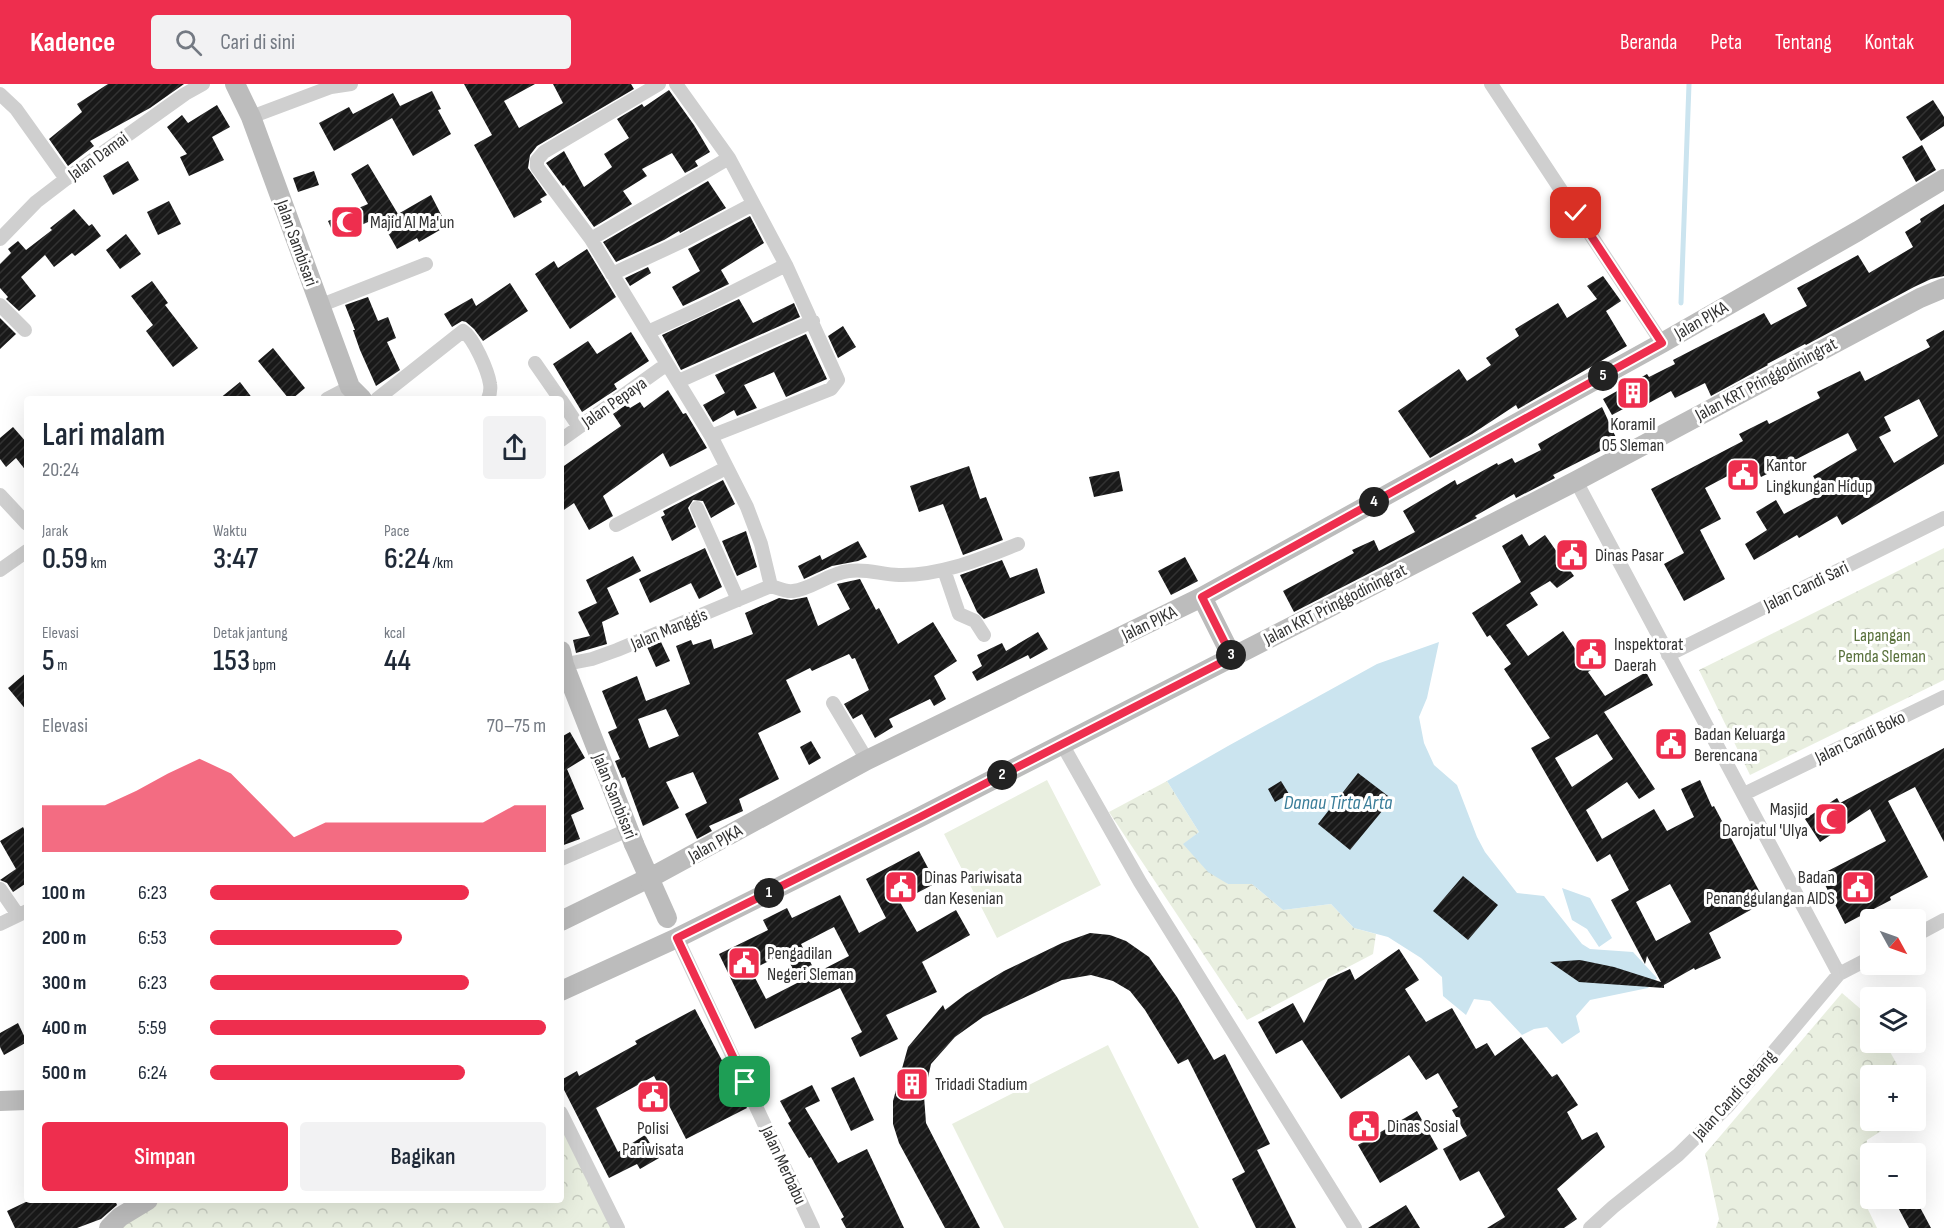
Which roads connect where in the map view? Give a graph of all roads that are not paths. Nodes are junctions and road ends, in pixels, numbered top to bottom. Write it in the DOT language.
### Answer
graph roads {
  1 [pos="203,84"];
  2 [pos="235,84"];
  3 [pos="351,84"];
  4 [pos="659,84"];
  5 [pos="676,84"];
  6 [pos="1491,84"];
  7 [pos="0,94"];
  8 [pos="251,117"];
  9 [pos="729,158"];
  10 [pos="66,179"];
  11 [pos="1944,179"];
  12 [pos="753,204"];
  13 [pos="0,239"];
  14 [pos="591,239"];
  15 [pos="426,264"];
  16 [pos="786,265"];
  17 [pos="612,274"];
  18 [pos="1944,288"];
  19 [pos="0,305"];
  20 [pos="319,306"];
  21 [pos="813,321"];
  22 [pos="25,330"];
  23 [pos="648,332"];
  24 [pos="1662,343"];
  25 [pos="536,363"];
  26 [pos="667,364"];
  27 [pos="679,381"];
  28 [pos="356,393"];
  29 [pos="381,396"];
  30 [pos="489,396"];
  31 [pos="558,396"];
  32 [pos="564,404"];
  33 [pos="579,427"];
  34 [pos="711,436"];
  35 [pos="564,438"];
  36 [pos="726,468"];
  37 [pos="1576,481"];
  38 [pos="0,495"];
  39 [pos="697,508"];
  40 [pos="1944,518"];
  41 [pos="24,521"];
  42 [pos="616,525"];
  43 [pos="1018,544"];
  44 [pos="24,553"];
  45 [pos="0,570"];
  46 [pos="944,570"];
  47 [pos="771,585"];
  48 [pos="1202,597"];
  49 [pos="738,600"];
  50 [pos="984,635"];
  51 [pos="1668,654"];
  52 [pos="1232,657"];
  53 [pos="564,660"];
  54 [pos="564,665"];
  55 [pos="1944,697"];
  56 [pos="833,703"];
  57 [pos="1062,744"];
  58 [pos="867,760"];
  59 [pos="1743,794"];
  60 [pos="631,837"];
  61 [pos="564,858"];
  62 [pos="0,889"];
  63 [pos="23,913"];
  64 [pos="564,920"];
  65 [pos="1944,920"];
  66 [pos="0,924"];
  67 [pos="1926,930"];
  68 [pos="677,938"];
  69 [pos="1860,963"];
  70 [pos="1839,974"];
  71 [pos="564,990"];
  72 [pos="24,1100"];
  73 [pos="0,1101"];
  74 [pos="564,1119"];
  75 [pos="143,1203"];
  76 [pos="109,1228"];
  77 [pos="618,1228"];
  78 [pos="813,1228"];
  79 [pos="1355,1228"];
  80 [pos="1590,1228"];
  1 -- 10 [label="street, Jalan Damai"];
  2 -- 8 [label="main road, Jalan Sambisari"];
  3 -- 8 [label="street"];
  4 -- 14 [label="street"];
  5 -- 9 [label="street"];
  6 -- 24 [label="street"];
  7 -- 10 [label="street"];
  8 -- 20 [label="main road, Jalan Sambisari"];
  9 -- 12 [label="street"];
  9 -- 14 [label="street"];
  10 -- 13 [label="street, Jalan Damai"];
  11 -- 24 [label="main road, Jalan PJKA"];
  12 -- 16 [label="street"];
  12 -- 17 [label="street"];
  14 -- 17 [label="street"];
  15 -- 20 [label="street"];
  16 -- 21 [label="street"];
  16 -- 23 [label="street"];
  17 -- 23 [label="street"];
  18 -- 37 [label="main road, Jalan KRT Pringgodiningrat"];
  19 -- 22 [label="street"];
  20 -- 28 [label="main road, Jalan Sambisari"];
  21 -- 27 [label="street"];
  21 -- 34 [label="street"];
  23 -- 26 [label="street"];
  24 -- 48 [label="main road, Jalan PJKA"];
  25 -- 31 [label="street"];
  26 -- 27 [label="street"];
  26 -- 33 [label="street, Jalan Pepaya"];
  27 -- 34 [label="street"];
  29 -- 30 [label="street"];
  32 -- 33 [label="street"];
  33 -- 35 [label="street, Jalan Pepaya"];
  34 -- 36 [label="street"];
  36 -- 42 [label="street"];
  36 -- 47 [label="street"];
  37 -- 51 [label="street"];
  37 -- 52 [label="main road, Jalan KRT Pringgodiningrat"];
  38 -- 41 [label="street"];
  39 -- 49 [label="street"];
  40 -- 51 [label="street, Jalan Candi Sari"];
  43 -- 46 [label="street"];
  44 -- 45 [label="street"];
  46 -- 47 [label="street"];
  46 -- 50 [label="street"];
  47 -- 49 [label="street, Jalan Manggis"];
  48 -- 52 [label="main road"];
  48 -- 58 [label="main road, Jalan PJKA"];
  49 -- 53 [label="street, Jalan Manggis"];
  51 -- 59 [label="street"];
  52 -- 57 [label="main road, Jalan KRT Pringgodiningrat"];
  54 -- 60 [label="main road, Jalan Sambisari"];
  55 -- 59 [label="street, Jalan Candi Boko"];
  56 -- 58 [label="street"];
  57 -- 68 [label="main road, Jalan KRT Pringgodiningrat"];
  57 -- 79 [label="street"];
  58 -- 64 [label="main road, Jalan PJKA"];
  59 -- 70 [label="street"];
  60 -- 61 [label="street"];
  60 -- 68 [label="main road, Jalan Sambisari, bridge"];
  62 -- 63 [label="street"];
  63 -- 66 [label="street"];
  65 -- 67 [label="street"];
  68 -- 71 [label="main road, Jalan KRT Pringgodiningrat"];
  68 -- 78 [label="street, Jalan Merbabu"];
  69 -- 70 [label="street, Jalan Candi Gebang"];
  70 -- 80 [label="street, Jalan Candi Gebang"];
  72 -- 73 [label="main road"];
  74 -- 77 [label="street"];
  75 -- 76 [label="main road"];
}
